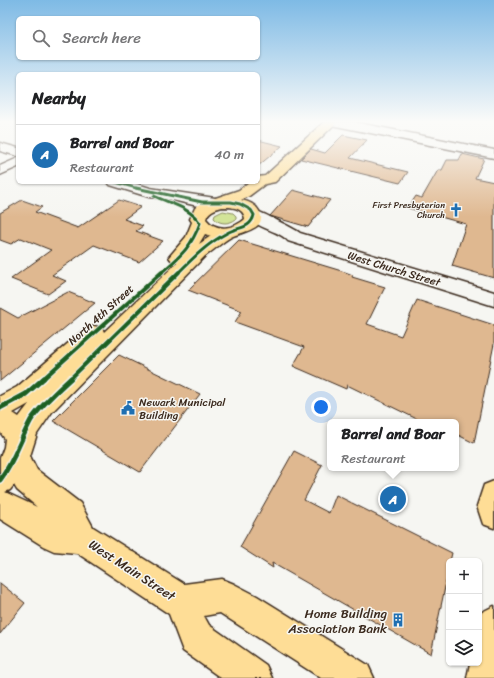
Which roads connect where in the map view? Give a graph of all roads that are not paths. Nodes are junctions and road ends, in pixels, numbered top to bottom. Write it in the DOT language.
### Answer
graph roads {
  1 [pos="297,154"];
  2 [pos="16,163"];
  3 [pos="0,171"];
  4 [pos="270,179"];
  5 [pos="260,181"];
  6 [pos="122,184"];
  7 [pos="256,184"];
  8 [pos="149,192"];
  9 [pos="219,203"];
  10 [pos="253,213"];
  11 [pos="199,221"];
  12 [pos="232,232"];
  13 [pos="294,237"];
  14 [pos="494,300"];
  15 [pos="0,408"];
  16 [pos="0,418"];
  17 [pos="17,452"];
  18 [pos="0,480"];
  19 [pos="494,495"];
  20 [pos="0,504"];
  21 [pos="494,513"];
  22 [pos="82,538"];
  23 [pos="181,602"];
  24 [pos="494,624"];
  25 [pos="253,678"];
  26 [pos="355,678"];
  27 [pos="486,678"];
  1 -- 4 [label="main road"];
  2 -- 3 [label="street"];
  4 -- 5 [label="main road"];
  4 -- 10 [label="main road"];
  6 -- 8 [label="street"];
  7 -- 9 [label="main road"];
  8 -- 9 [label="street"];
  8 -- 11 [label="street"];
  9 -- 10 [label="main road"];
  9 -- 11 [label="main road, North 4th Street"];
  10 -- 12 [label="main road, North 4th Street"];
  10 -- 13 [label="street, West Church Street"];
  11 -- 12 [label="main road"];
  11 -- 15 [label="main road, North 4th Street"];
  12 -- 13 [label="street, West Church Street"];
  12 -- 17 [label="main road, North 4th Street"];
  13 -- 14 [label="street, West Church Street"];
  16 -- 17 [label="main road"];
  17 -- 18 [label="main road, North 4th Street"];
  17 -- 22 [label="main road"];
  19 -- 21 [label="main road"];
  20 -- 22 [label="main road"];
  22 -- 23 [label="main road, West Main Street"];
  23 -- 25 [label="main road, West Main Street"];
  23 -- 26 [label="main road, West Main Street"];
  24 -- 27 [label="main road"];
}
